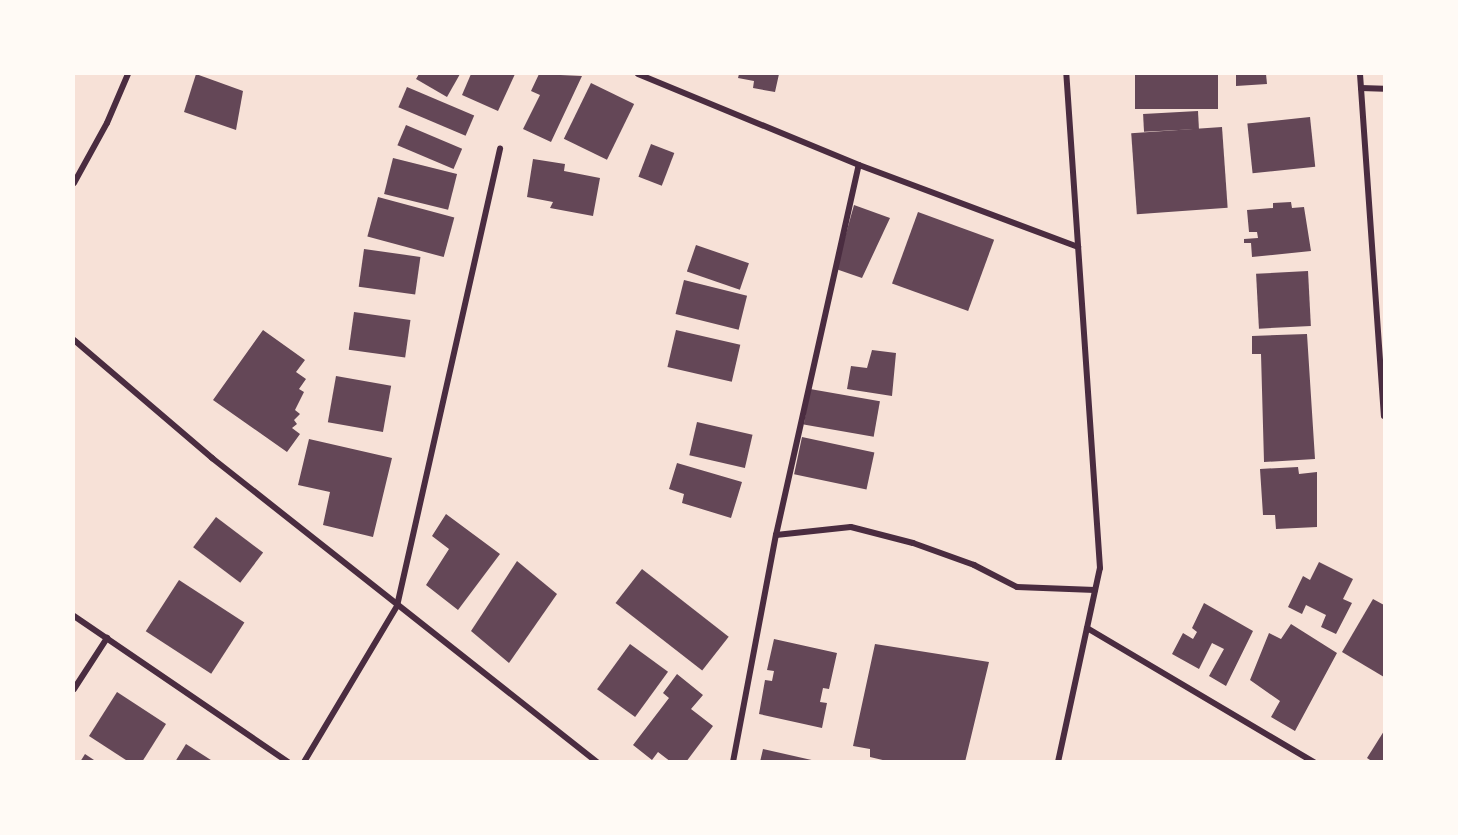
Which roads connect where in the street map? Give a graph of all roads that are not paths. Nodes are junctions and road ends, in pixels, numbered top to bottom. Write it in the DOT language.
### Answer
graph roads {
  1 [pos="128,74"];
  2 [pos="638,74"];
  3 [pos="1066,74"];
  4 [pos="1360,74"];
  5 [pos="1361,88"];
  6 [pos="1384,90"];
  7 [pos="500,148"];
  8 [pos="859,165"];
  9 [pos="74,183"];
  10 [pos="1078,247"];
  11 [pos="74,340"];
  12 [pos="1384,416"];
  13 [pos="776,535"];
  14 [pos="1095,590"];
  15 [pos="397,606"];
  16 [pos="74,616"];
  17 [pos="1086,628"];
  18 [pos="106,638"];
  19 [pos="74,689"];
  20 [pos="288,762"];
  21 [pos="304,762"];
  22 [pos="597,762"];
  23 [pos="732,762"];
  24 [pos="1058,762"];
  25 [pos="1314,762"];
  1 -- 9 [label="street"];
  2 -- 8 [label="street"];
  3 -- 10 [label="street"];
  4 -- 5 [label="street"];
  5 -- 6 [label="street"];
  5 -- 12 [label="street"];
  7 -- 15 [label="street"];
  8 -- 10 [label="street"];
  8 -- 13 [label="street"];
  10 -- 14 [label="street"];
  11 -- 15 [label="street"];
  13 -- 14 [label="street"];
  13 -- 23 [label="street"];
  14 -- 17 [label="street"];
  15 -- 21 [label="street"];
  15 -- 22 [label="street"];
  16 -- 18 [label="street"];
  17 -- 24 [label="street"];
  17 -- 25 [label="street"];
  18 -- 19 [label="street"];
  18 -- 20 [label="street"];
}
